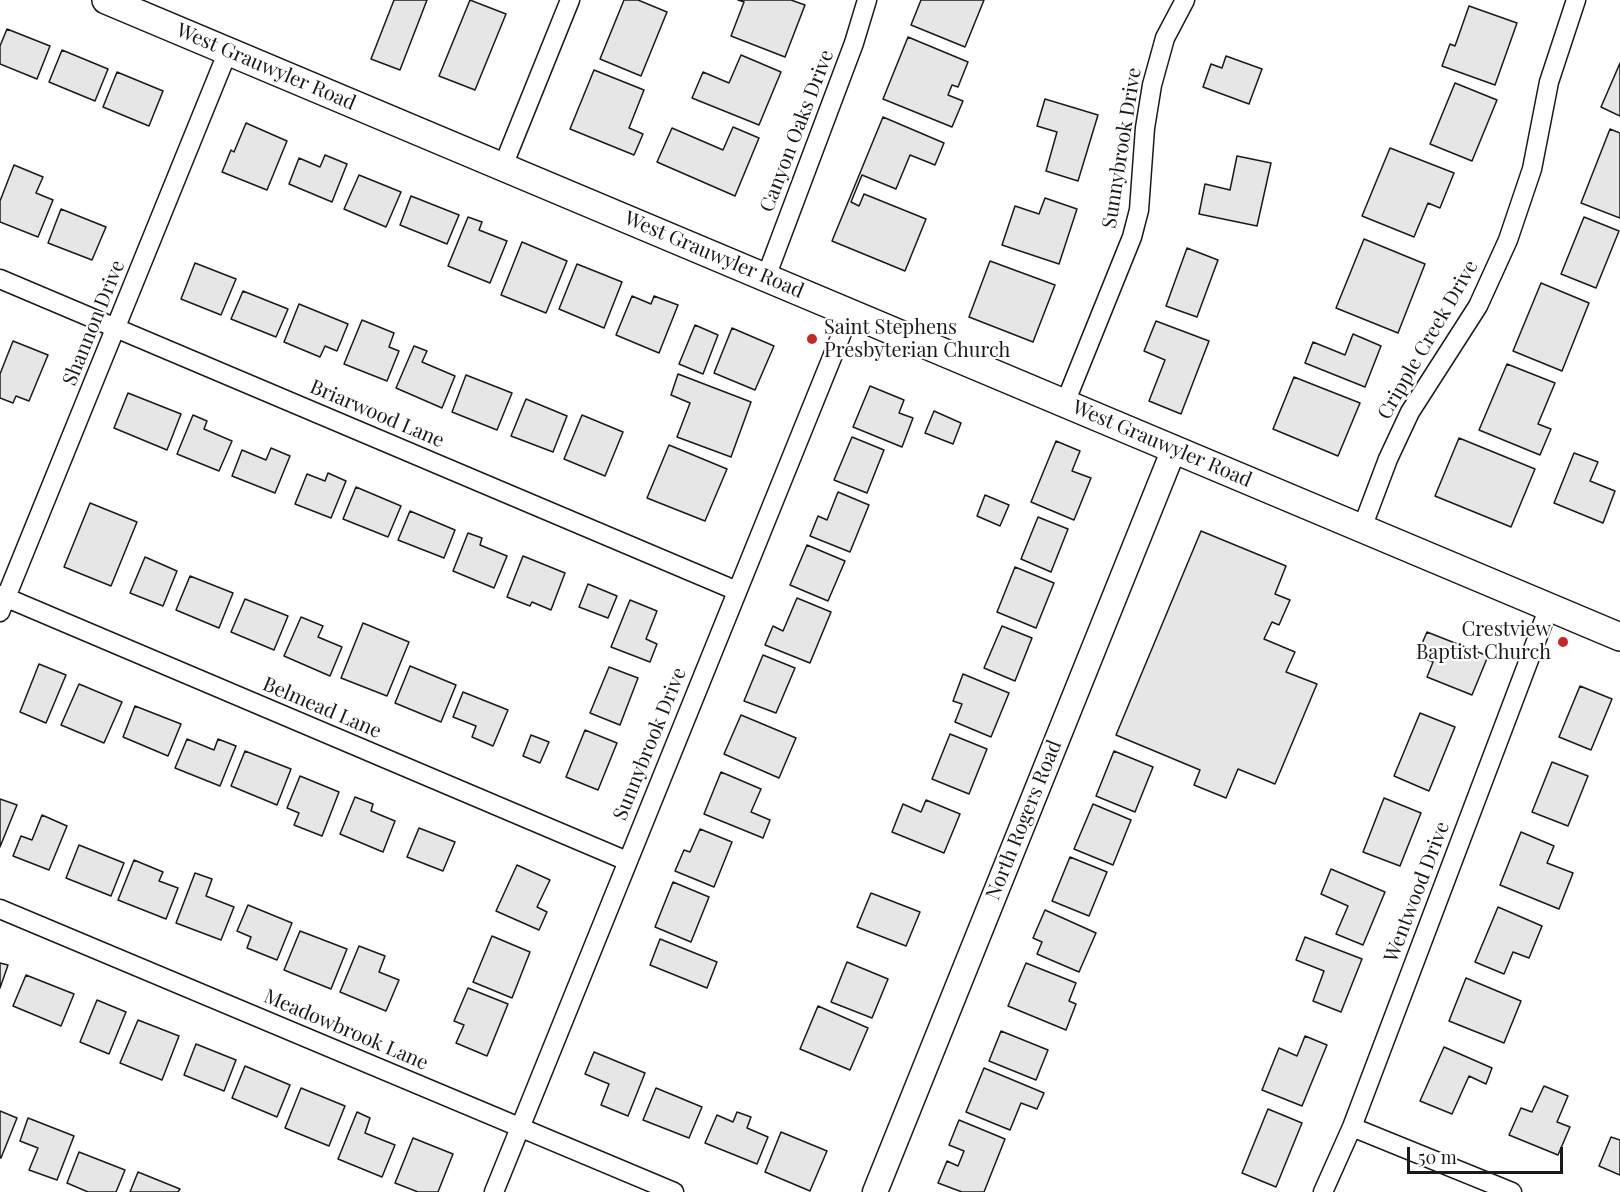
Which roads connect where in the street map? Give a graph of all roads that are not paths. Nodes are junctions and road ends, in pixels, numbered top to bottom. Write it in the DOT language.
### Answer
graph roads {
  1 [pos="106,0"];
  2 [pos="570,0"];
  3 [pos="867,0"];
  4 [pos="1185,0"];
  5 [pos="1576,0"];
  6 [pos="228,51"];
  7 [pos="502,166"];
  8 [pos="766,277"];
  9 [pos="0,279"];
  10 [pos="850,313"];
  11 [pos="117,328"];
  12 [pos="1065,403"];
  13 [pos="1174,449"];
  14 [pos="1362,528"];
  15 [pos="737,591"];
  16 [pos="2,602"];
  17 [pos="1549,607"];
  18 [pos="1620,637"];
  19 [pos="627,861"];
  20 [pos="0,909"];
  21 [pos="520,1127"];
  22 [pos="1352,1127"];
  23 [pos="494,1192"];
  24 [pos="674,1192"];
  25 [pos="874,1192"];
  26 [pos="1323,1192"];
  27 [pos="1512,1192"];
  1 -- 6 [label="main road, West Grauwyler Road"];
  2 -- 7 [label="street"];
  3 -- 8 [label="street, Canyon Oaks Drive"];
  4 -- 12 [label="street, Sunnybrook Drive"];
  5 -- 14 [label="street, Cripple Creek Drive"];
  6 -- 7 [label="main road, West Grauwyler Road"];
  6 -- 11 [label="street, Shannon Drive"];
  7 -- 8 [label="main road, West Grauwyler Road"];
  8 -- 10 [label="main road, West Grauwyler Road"];
  9 -- 11 [label="street, Briarwood Lane"];
  10 -- 12 [label="main road, West Grauwyler Road"];
  10 -- 15 [label="street, Sunnybrook Drive"];
  11 -- 15 [label="street, Briarwood Lane"];
  11 -- 16 [label="street, Shannon Drive"];
  12 -- 13 [label="main road, West Grauwyler Road"];
  13 -- 14 [label="main road, West Grauwyler Road"];
  13 -- 25 [label="street, North Rogers Road"];
  14 -- 17 [label="main road, West Grauwyler Road"];
  15 -- 19 [label="street, Sunnybrook Drive"];
  16 -- 19 [label="street, Belmead Lane"];
  17 -- 18 [label="main road, West Grauwyler Road"];
  17 -- 22 [label="street, Wentwood Drive"];
  19 -- 21 [label="street, Sunnybrook Drive"];
  20 -- 21 [label="street, Meadowbrook Lane"];
  21 -- 23 [label="street, Sunnybrook Drive"];
  21 -- 24 [label="street, Meadowbrook Lane"];
  22 -- 26 [label="street, Wentwood Drive"];
  22 -- 27 [label="street"];
}
